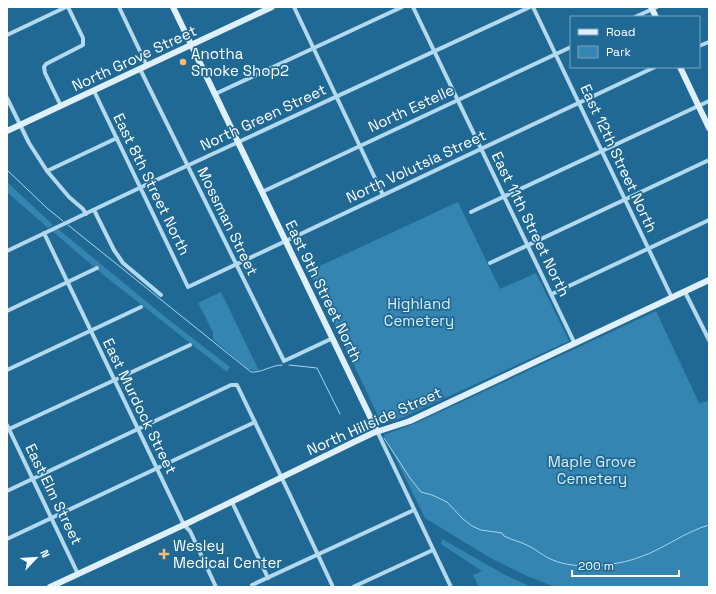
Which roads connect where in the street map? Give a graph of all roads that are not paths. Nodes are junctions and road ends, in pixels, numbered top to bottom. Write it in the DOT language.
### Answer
graph roads {
  1 [pos="67,7"];
  2 [pos="119,7"];
  3 [pos="173,7"];
  4 [pos="272,7"];
  5 [pos="294,7"];
  6 [pos="402,7"];
  7 [pos="413,7"];
  8 [pos="532,7"];
  9 [pos="653,8"];
  10 [pos="637,16"];
  11 [pos="7,35"];
  12 [pos="191,45"];
  13 [pos="570,47"];
  14 [pos="313,48"];
  15 [pos="435,51"];
  16 [pos="556,54"];
  17 [pos="147,66"];
  18 [pos="653,68"];
  19 [pos="680,68"];
  20 [pos="140,69"];
  21 [pos="94,91"];
  22 [pos="215,94"];
  23 [pos="336,97"];
  24 [pos="7,98"];
  25 [pos="458,99"];
  26 [pos="709,101"];
  27 [pos="579,103"];
  28 [pos="61,106"];
  29 [pos="699,106"];
  30 [pos="20,125"];
  31 [pos="709,128"];
  32 [pos="7,131"];
  33 [pos="117,138"];
  34 [pos="238,142"];
  35 [pos="359,145"];
  36 [pos="481,149"];
  37 [pos="602,152"];
  38 [pos="709,160"];
  39 [pos="187,166"];
  40 [pos="47,171"];
  41 [pos="140,188"];
  42 [pos="262,192"];
  43 [pos="383,195"];
  44 [pos="504,196"];
  45 [pos="626,200"];
  46 [pos="94,210"];
  47 [pos="471,212"];
  48 [pos="86,214"];
  49 [pos="709,220"];
  50 [pos="44,233"];
  51 [pos="286,242"];
  52 [pos="528,245"];
  53 [pos="648,248"];
  54 [pos="7,251"];
  55 [pos="490,263"];
  56 [pos="236,265"];
  57 [pos="97,268"];
  58 [pos="709,280"];
  59 [pos="67,282"];
  60 [pos="188,287"];
  61 [pos="685,292"];
  62 [pos="160,293"];
  63 [pos="552,294"];
  64 [pos="672,298"];
  65 [pos="141,307"];
  66 [pos="7,311"];
  67 [pos="90,331"];
  68 [pos="333,338"];
  69 [pos="709,340"];
  70 [pos="575,344"];
  71 [pos="190,345"];
  72 [pos="7,370"];
  73 [pos="114,380"];
  74 [pos="255,422"];
  75 [pos="8,428"];
  76 [pos="138,430"];
  77 [pos="377,431"];
  78 [pos="157,468"];
  79 [pos="282,478"];
  80 [pos="32,479"];
  81 [pos="7,491"];
  82 [pos="232,502"];
  83 [pos="414,510"];
  84 [pos="51,518"];
  85 [pos="184,525"];
  86 [pos="7,539"];
  87 [pos="433,550"];
  88 [pos="318,555"];
  89 [pos="78,574"];
  90 [pos="268,578"];
  91 [pos="252,585"];
  92 [pos="50,587"];
  93 [pos="216,587"];
  94 [pos="333,587"];
  95 [pos="353,587"];
  96 [pos="451,587"];
  1 -- 11 [label="street"];
  1 -- 28 [label="street"];
  2 -- 17 [label="street"];
  3 -- 12 [label="main road, East 9th Street North"];
  4 -- 12 [label="main road, North Grove Street"];
  5 -- 14 [label="street"];
  6 -- 14 [label="street"];
  7 -- 15 [label="street, East 11th Street North"];
  8 -- 15 [label="street, North Green Street"];
  8 -- 16 [label="street, East 12th Street North"];
  9 -- 10 [label="street"];
  12 -- 17 [label="main road, North Grove Street"];
  12 -- 22 [label="main road, East 9th Street North"];
  13 -- 16 [label="street, North Estelle"];
  14 -- 22 [label="street"];
  14 -- 23 [label="street"];
  15 -- 23 [label="street, North Green Street"];
  15 -- 25 [label="street, East 11th Street North"];
  16 -- 25 [label="street, North Estelle"];
  16 -- 27 [label="street, East 12th Street North"];
  17 -- 20 [label="main road, North Grove Street"];
  18 -- 27 [label="street, North Volutsia Street"];
  19 -- 29 [label="main road"];
  20 -- 21 [label="main road, North Grove Street"];
  20 -- 39 [label="street, Mossman Street"];
  21 -- 28 [label="main road, North Grove Street"];
  21 -- 33 [label="street, East 8th Street North"];
  22 -- 34 [label="main road, East 9th Street North"];
  23 -- 34 [label="street, North Green Street"];
  23 -- 35 [label="street"];
  24 -- 30 [label="street"];
  25 -- 35 [label="street, North Estelle"];
  25 -- 36 [label="street, East 11th Street North"];
  26 -- 29 [label="street"];
  27 -- 36 [label="street, North Volutsia Street"];
  27 -- 37 [label="street, East 12th Street North"];
  28 -- 30 [label="main road, North Grove Street"];
  29 -- 31 [label="main road"];
  29 -- 37 [label="street"];
  30 -- 32 [label="main road, North Grove Street"];
  30 -- 40 [label="street"];
  33 -- 40 [label="street"];
  33 -- 41 [label="street, East 8th Street North"];
  34 -- 39 [label="street, North Green Street"];
  34 -- 42 [label="main road, East 9th Street North"];
  35 -- 42 [label="street, North Estelle"];
  35 -- 43 [label="street"];
  36 -- 43 [label="street, North Volutsia Street"];
  36 -- 44 [label="street, East 11th Street North"];
  37 -- 44 [label="street"];
  37 -- 45 [label="street, East 12th Street North"];
  38 -- 45 [label="street"];
  39 -- 41 [label="street, North Green Street"];
  39 -- 56 [label="street, Mossman Street"];
  40 -- 48 [label="street"];
  41 -- 46 [label="street, North Green Street"];
  41 -- 60 [label="street, East 8th Street North"];
  42 -- 51 [label="main road, East 9th Street North"];
  43 -- 51 [label="street, North Volutsia Street"];
  44 -- 47 [label="street"];
  44 -- 52 [label="street, East 11th Street North"];
  45 -- 52 [label="street"];
  45 -- 53 [label="street, East 12th Street North"];
  46 -- 48 [label="street, North Green Street"];
  46 -- 62 [label="street"];
  48 -- 50 [label="street, North Green Street"];
  49 -- 53 [label="street"];
  50 -- 54 [label="street, North Green Street"];
  50 -- 59 [label="street, East Murdock Street"];
  51 -- 56 [label="street, North Volutsia Street"];
  51 -- 68 [label="main road, East 9th Street North"];
  52 -- 55 [label="street"];
  52 -- 63 [label="street, East 11th Street North"];
  53 -- 63 [label="street"];
  53 -- 64 [label="street, East 12th Street North"];
  56 -- 60 [label="street, North Volutsia Street"];
  56 -- 68 [label="street, Mossman Street"];
  57 -- 59 [label="street"];
  58 -- 61 [label="main road, North Hillside Street"];
  59 -- 66 [label="street"];
  59 -- 67 [label="street, East Murdock Street"];
  61 -- 64 [label="main road, North Hillside Street"];
  61 -- 69 [label="street"];
  63 -- 70 [label="street, East 11th Street North"];
  64 -- 70 [label="main road, North Hillside Street"];
  65 -- 67 [label="street"];
  67 -- 72 [label="street"];
  67 -- 73 [label="street, East Murdock Street"];
  68 -- 77 [label="main road, East 9th Street North"];
  70 -- 77 [label="main road, North Hillside Street"];
  71 -- 73 [label="street"];
  73 -- 75 [label="street"];
  73 -- 76 [label="street, East Murdock Street"];
  74 -- 76 [label="street"];
  74 -- 78 [label="street"];
  74 -- 79 [label="street"];
  75 -- 80 [label="street, East Elm Street"];
  76 -- 78 [label="street, East Murdock Street"];
  76 -- 80 [label="street"];
  77 -- 79 [label="main road, North Hillside Street"];
  77 -- 83 [label="street, East 9th Street North"];
  78 -- 84 [label="street"];
  78 -- 85 [label="street, East Murdock Street"];
  79 -- 82 [label="main road, North Hillside Street"];
  79 -- 88 [label="street"];
  80 -- 81 [label="street"];
  80 -- 84 [label="street, East Elm Street"];
  82 -- 85 [label="main road, North Hillside Street"];
  82 -- 90 [label="street"];
  83 -- 87 [label="street, East 9th Street North"];
  83 -- 88 [label="street"];
  84 -- 86 [label="street"];
  84 -- 89 [label="street, East Elm Street"];
  85 -- 89 [label="main road, North Hillside Street"];
  85 -- 93 [label="street, East Murdock Street"];
  87 -- 95 [label="street"];
  87 -- 96 [label="street, East 9th Street North"];
  88 -- 90 [label="street"];
  88 -- 94 [label="street"];
  89 -- 92 [label="main road, North Hillside Street"];
  90 -- 91 [label="street"];
}
